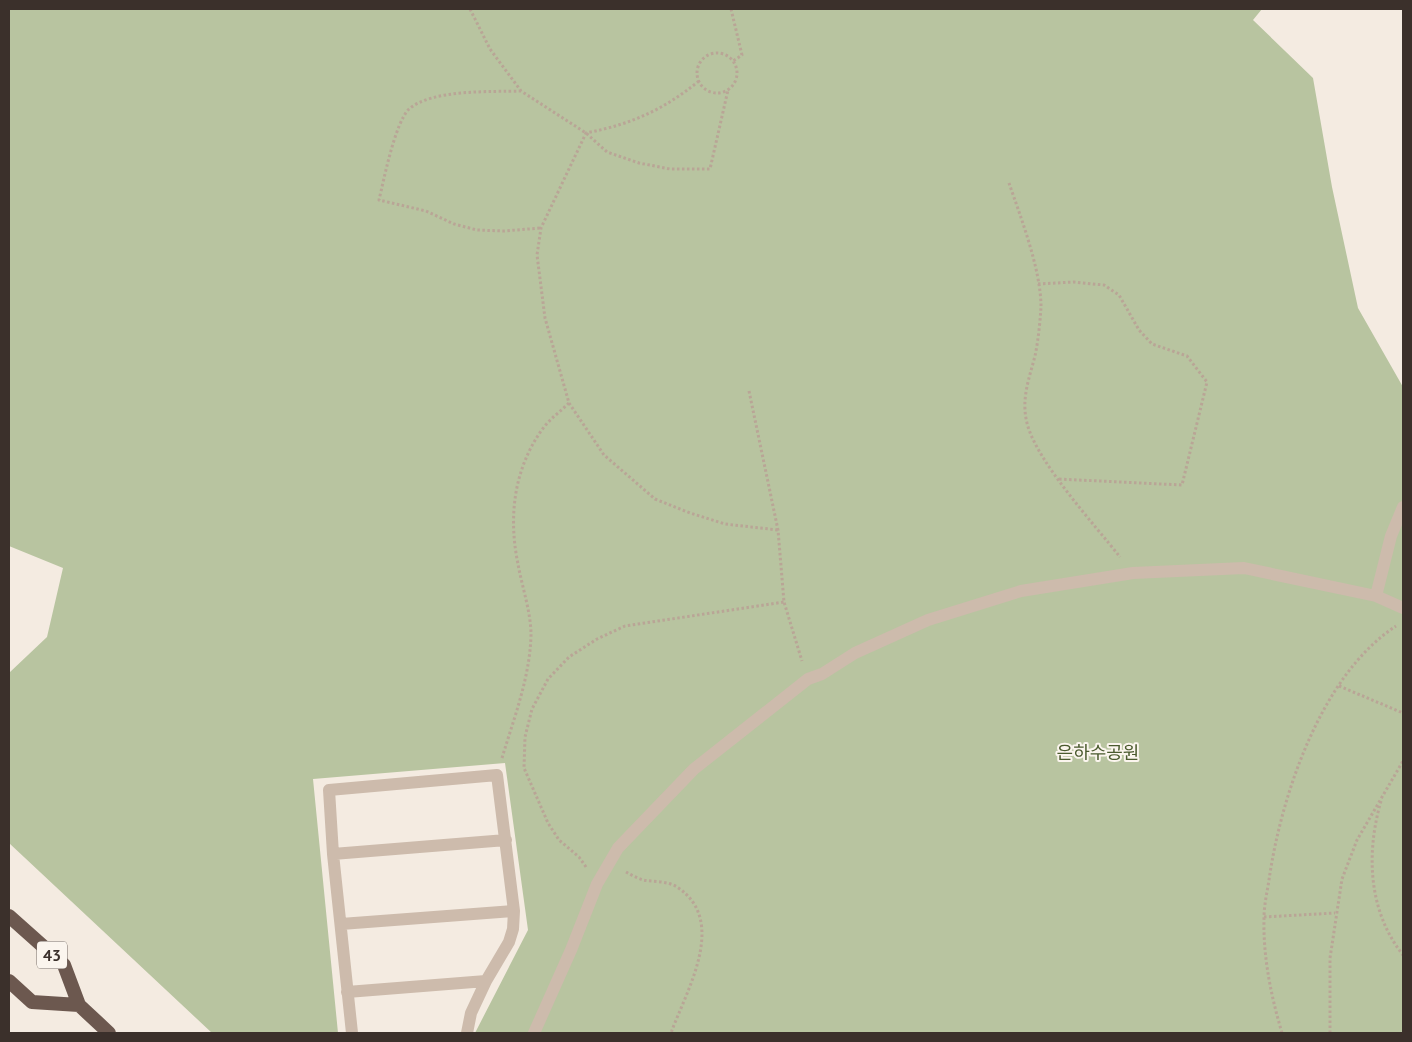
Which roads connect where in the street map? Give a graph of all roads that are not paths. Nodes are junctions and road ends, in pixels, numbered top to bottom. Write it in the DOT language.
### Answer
graph roads {
  1 [pos="1403,507"];
  2 [pos="1376,596"];
  3 [pos="1403,608"];
  4 [pos="506,840"];
  5 [pos="333,854"];
  6 [pos="514,910"];
  7 [pos="9,916"];
  8 [pos="341,924"];
  9 [pos="486,981"];
  10 [pos="9,982"];
  11 [pos="347,992"];
  12 [pos="79,1005"];
  13 [pos="109,1033"];
  14 [pos="352,1033"];
  15 [pos="466,1033"];
  16 [pos="534,1033"];
  1 -- 2 [label="street"];
  2 -- 3 [label="street"];
  2 -- 16 [label="street"];
  4 -- 5 [label="street"];
  4 -- 5 [label="street"];
  4 -- 6 [label="street"];
  5 -- 8 [label="street"];
  6 -- 8 [label="street"];
  6 -- 9 [label="street"];
  7 -- 12 [label="highway, 43"];
  8 -- 11 [label="street"];
  9 -- 11 [label="street"];
  9 -- 15 [label="street"];
  10 -- 12 [label="highway"];
  11 -- 14 [label="street"];
  12 -- 13 [label="highway, 43"];
}
